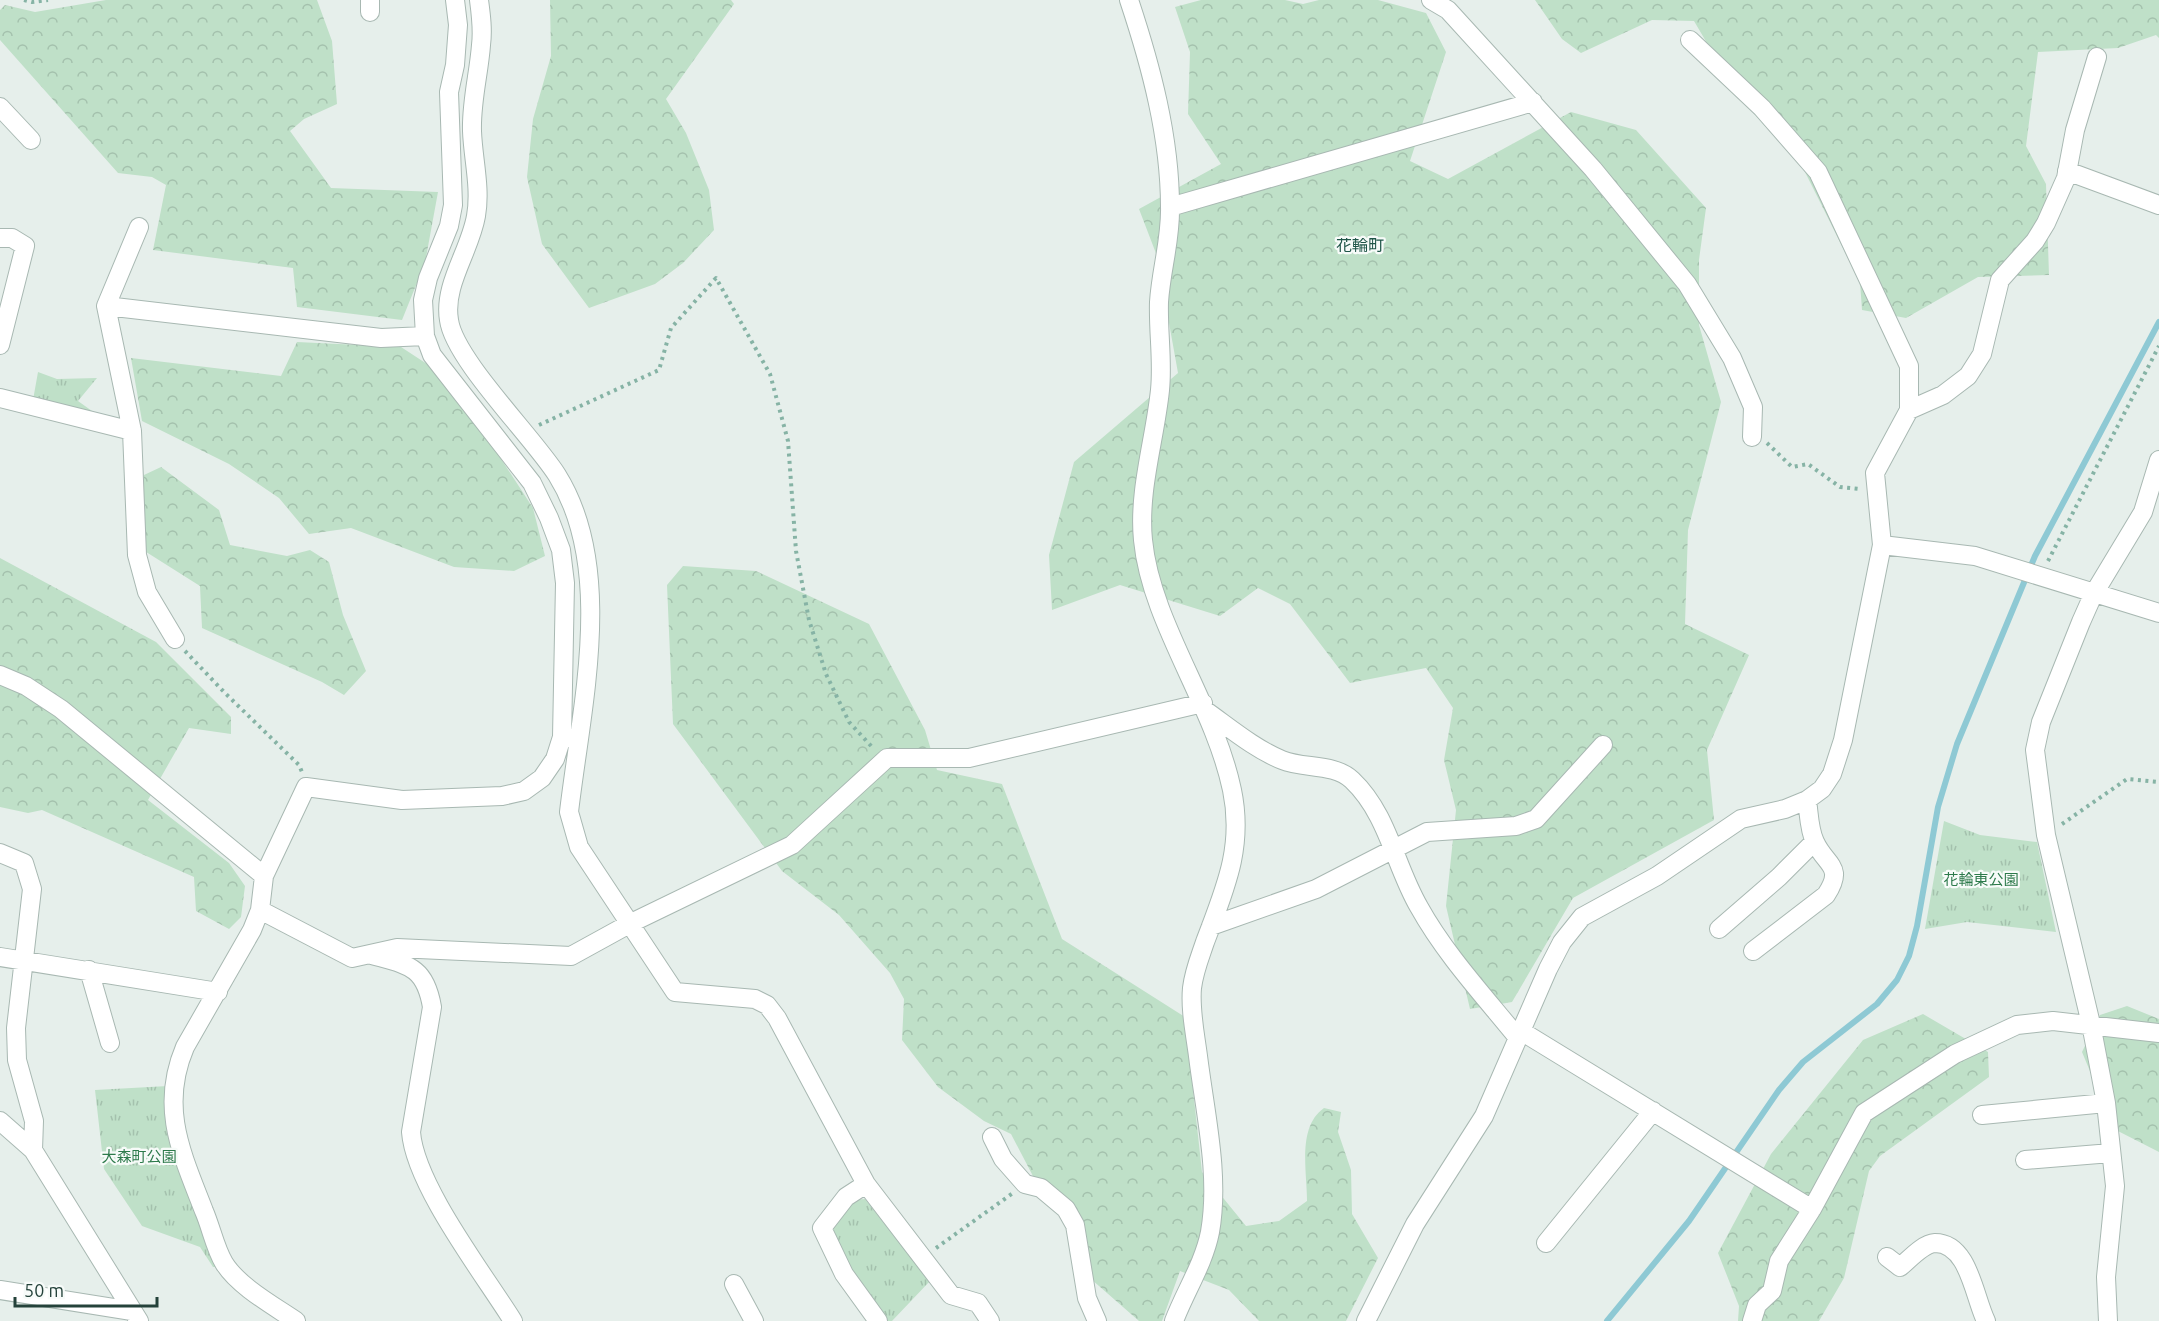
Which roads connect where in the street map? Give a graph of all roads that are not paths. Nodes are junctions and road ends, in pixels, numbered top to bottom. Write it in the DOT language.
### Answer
graph roads {
  1 [pos="455,0"];
  2 [pos="479,0"];
  3 [pos="1129,0"];
  4 [pos="1431,0"];
  5 [pos="1690,40"];
  6 [pos="2097,57"];
  7 [pos="1533,102"];
  8 [pos="0,107"];
  9 [pos="31,140"];
  10 [pos="2067,171"];
  11 [pos="2159,205"];
  12 [pos="1170,207"];
  13 [pos="139,227"];
  14 [pos="0,238"];
  15 [pos="106,306"];
  16 [pos="425,336"];
  17 [pos="0,345"];
  18 [pos="0,398"];
  19 [pos="1909,410"];
  20 [pos="132,431"];
  21 [pos="1752,437"];
  22 [pos="2159,460"];
  23 [pos="1882,545"];
  24 [pos="2094,595"];
  25 [pos="2159,613"];
  26 [pos="175,639"];
  27 [pos="0,675"];
  28 [pos="1204,707"];
  29 [pos="571,738"];
  30 [pos="1603,745"];
  31 [pos="1807,800"];
  32 [pos="1814,842"];
  33 [pos="1394,848"];
  34 [pos="0,852"];
  35 [pos="264,876"];
  36 [pos="260,910"];
  37 [pos="631,923"];
  38 [pos="1211,926"];
  39 [pos="1719,929"];
  40 [pos="1753,951"];
  41 [pos="370,954"];
  42 [pos="0,957"];
  43 [pos="26,960"];
  44 [pos="89,970"];
  45 [pos="218,992"];
  46 [pos="2091,1024"];
  47 [pos="2159,1033"];
  48 [pos="1519,1034"];
  49 [pos="110,1043"];
  50 [pos="2106,1103"];
  51 [pos="1653,1112"];
  52 [pos="1982,1115"];
  53 [pos="0,1121"];
  54 [pos="992,1137"];
  55 [pos="33,1150"];
  56 [pos="2111,1153"];
  57 [pos="2025,1160"];
  58 [pos="866,1184"];
  59 [pos="1812,1209"];
  60 [pos="1546,1243"];
  61 [pos="1887,1257"];
  62 [pos="734,1284"];
  63 [pos="0,1290"];
  64 [pos="135,1316"];
  65 [pos="296,1321"];
  66 [pos="513,1321"];
  67 [pos="754,1321"];
  68 [pos="878,1321"];
  69 [pos="990,1321"];
  70 [pos="1097,1321"];
  71 [pos="1174,1321"];
  72 [pos="1366,1321"];
  73 [pos="1752,1321"];
  74 [pos="1986,1321"];
  75 [pos="2108,1321"];
  1 -- 16 [label="street"];
  2 -- 29 [label="street"];
  3 -- 12 [label="street"];
  4 -- 7 [label="street"];
  5 -- 19 [label="street"];
  6 -- 10 [label="street"];
  7 -- 12 [label="street"];
  7 -- 21 [label="street"];
  8 -- 9 [label="street"];
  10 -- 11 [label="street"];
  10 -- 19 [label="street"];
  12 -- 28 [label="street"];
  13 -- 15 [label="street"];
  14 -- 17 [label="street"];
  15 -- 16 [label="street"];
  15 -- 20 [label="street"];
  16 -- 29 [label="street"];
  18 -- 20 [label="street"];
  19 -- 23 [label="street"];
  20 -- 26 [label="street"];
  22 -- 24 [label="street"];
  23 -- 24 [label="street"];
  23 -- 31 [label="street"];
  24 -- 25 [label="street"];
  24 -- 46 [label="street"];
  27 -- 35 [label="street"];
  28 -- 33 [label="street"];
  28 -- 37 [label="street"];
  28 -- 38 [label="street"];
  29 -- 35 [label="street"];
  29 -- 37 [label="street"];
  30 -- 33 [label="street"];
  31 -- 32 [label="street"];
  31 -- 48 [label="street"];
  32 -- 39 [label="street"];
  32 -- 40 [label="street"];
  33 -- 38 [label="street"];
  33 -- 48 [label="street"];
  34 -- 43 [label="street"];
  35 -- 36 [label="street"];
  36 -- 41 [label="street"];
  36 -- 45 [label="street"];
  37 -- 41 [label="street"];
  37 -- 58 [label="street"];
  38 -- 71 [label="street"];
  41 -- 66 [label="street"];
  42 -- 43 [label="street"];
  43 -- 44 [label="street"];
  43 -- 55 [label="street"];
  44 -- 45 [label="street"];
  44 -- 49 [label="street"];
  45 -- 65 [label="street"];
  46 -- 47 [label="street"];
  46 -- 50 [label="street"];
  46 -- 59 [label="street"];
  48 -- 51 [label="street"];
  48 -- 72 [label="street"];
  50 -- 52 [label="street"];
  50 -- 56 [label="street"];
  51 -- 59 [label="street"];
  51 -- 60 [label="street"];
  53 -- 55 [label="street"];
  54 -- 70 [label="street"];
  55 -- 64 [label="street"];
  56 -- 57 [label="street"];
  56 -- 75 [label="street"];
  58 -- 68 [label="street"];
  58 -- 69 [label="street"];
  59 -- 73 [label="street"];
  61 -- 74 [label="street"];
  62 -- 67 [label="street"];
  63 -- 64 [label="street"];
}
